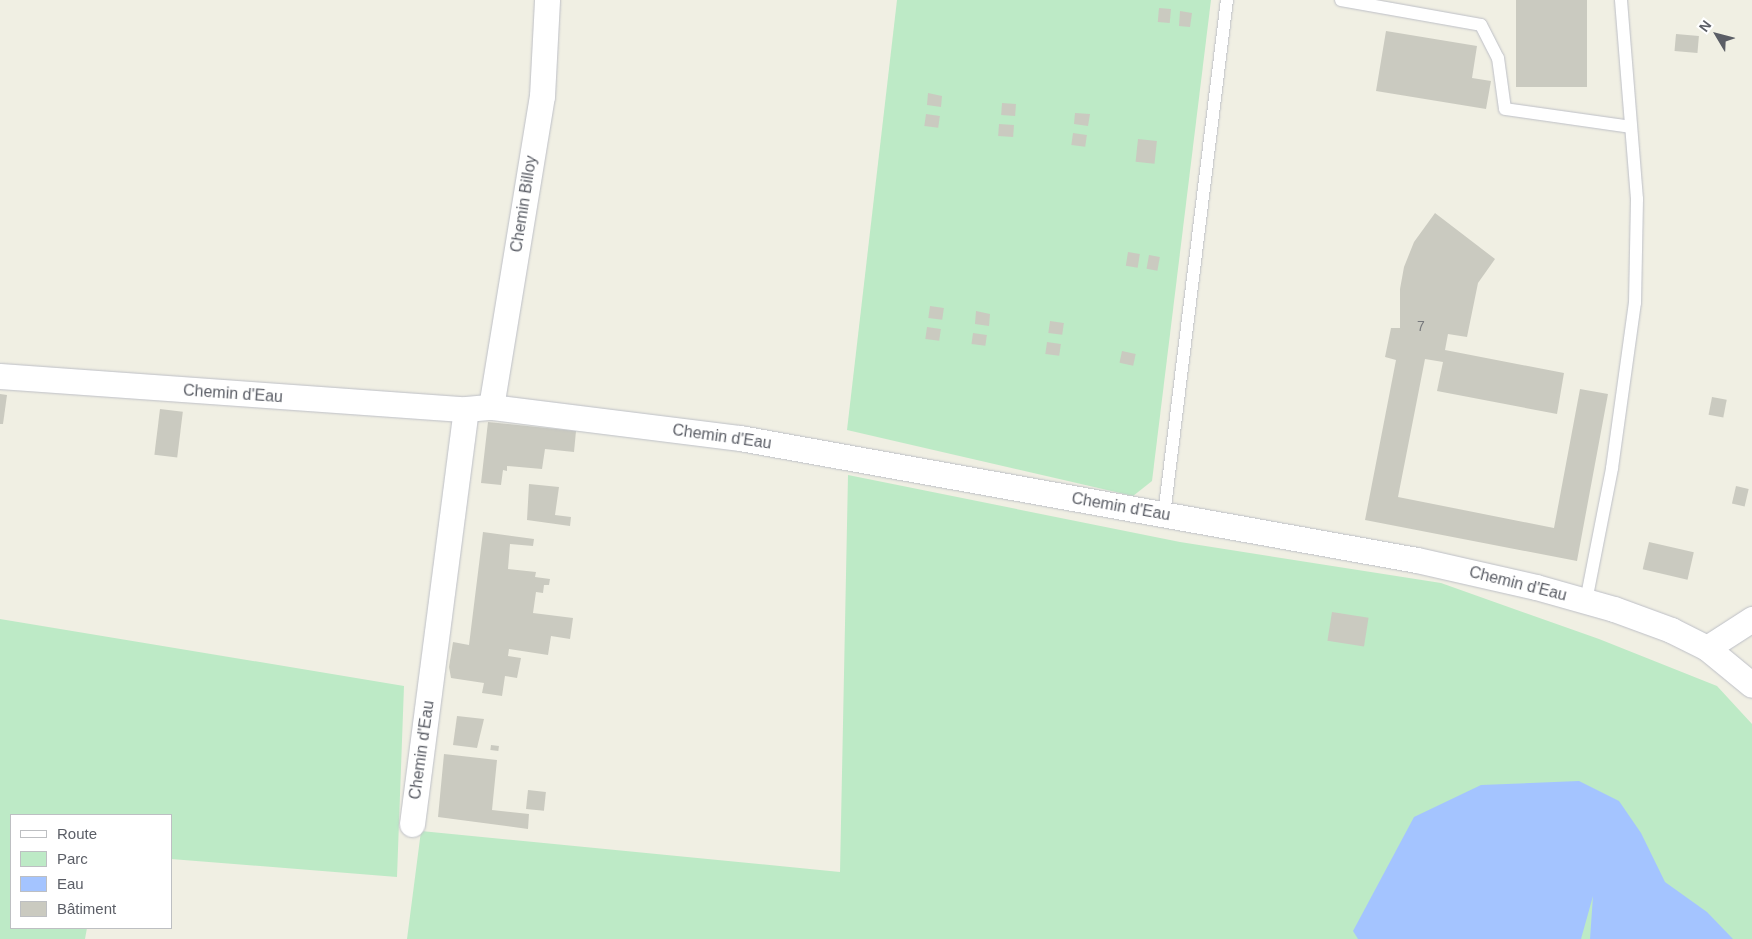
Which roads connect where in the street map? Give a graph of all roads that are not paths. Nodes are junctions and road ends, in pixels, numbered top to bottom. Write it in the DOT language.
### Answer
graph roads {
  1 [pos="547,0"];
  2 [pos="1227,0"];
  3 [pos="1341,0"];
  4 [pos="1621,0"];
  5 [pos="1631,126"];
  6 [pos="0,376"];
  7 [pos="491,406"];
  8 [pos="466,409"];
  9 [pos="1164,515"];
  10 [pos="1586,601"];
  11 [pos="1752,619"];
  12 [pos="1707,648"];
  13 [pos="1752,685"];
  14 [pos="412,824"];
  1 -- 7 [label="street, Chemin Billoy"];
  2 -- 9 [label="lane"];
  3 -- 5 [label="lane"];
  4 -- 5 [label="lane"];
  5 -- 10 [label="lane"];
  6 -- 8 [label="street, Chemin d'Eau"];
  7 -- 8 [label="street, Chemin d'Eau"];
  7 -- 9 [label="street, Chemin d'Eau"];
  8 -- 14 [label="street, Chemin d'Eau"];
  9 -- 10 [label="street, Chemin d'Eau"];
  10 -- 12 [label="street, Chemin d'Eau"];
  11 -- 12 [label="street"];
  12 -- 13 [label="street, Chemin d'Eau"];
}
